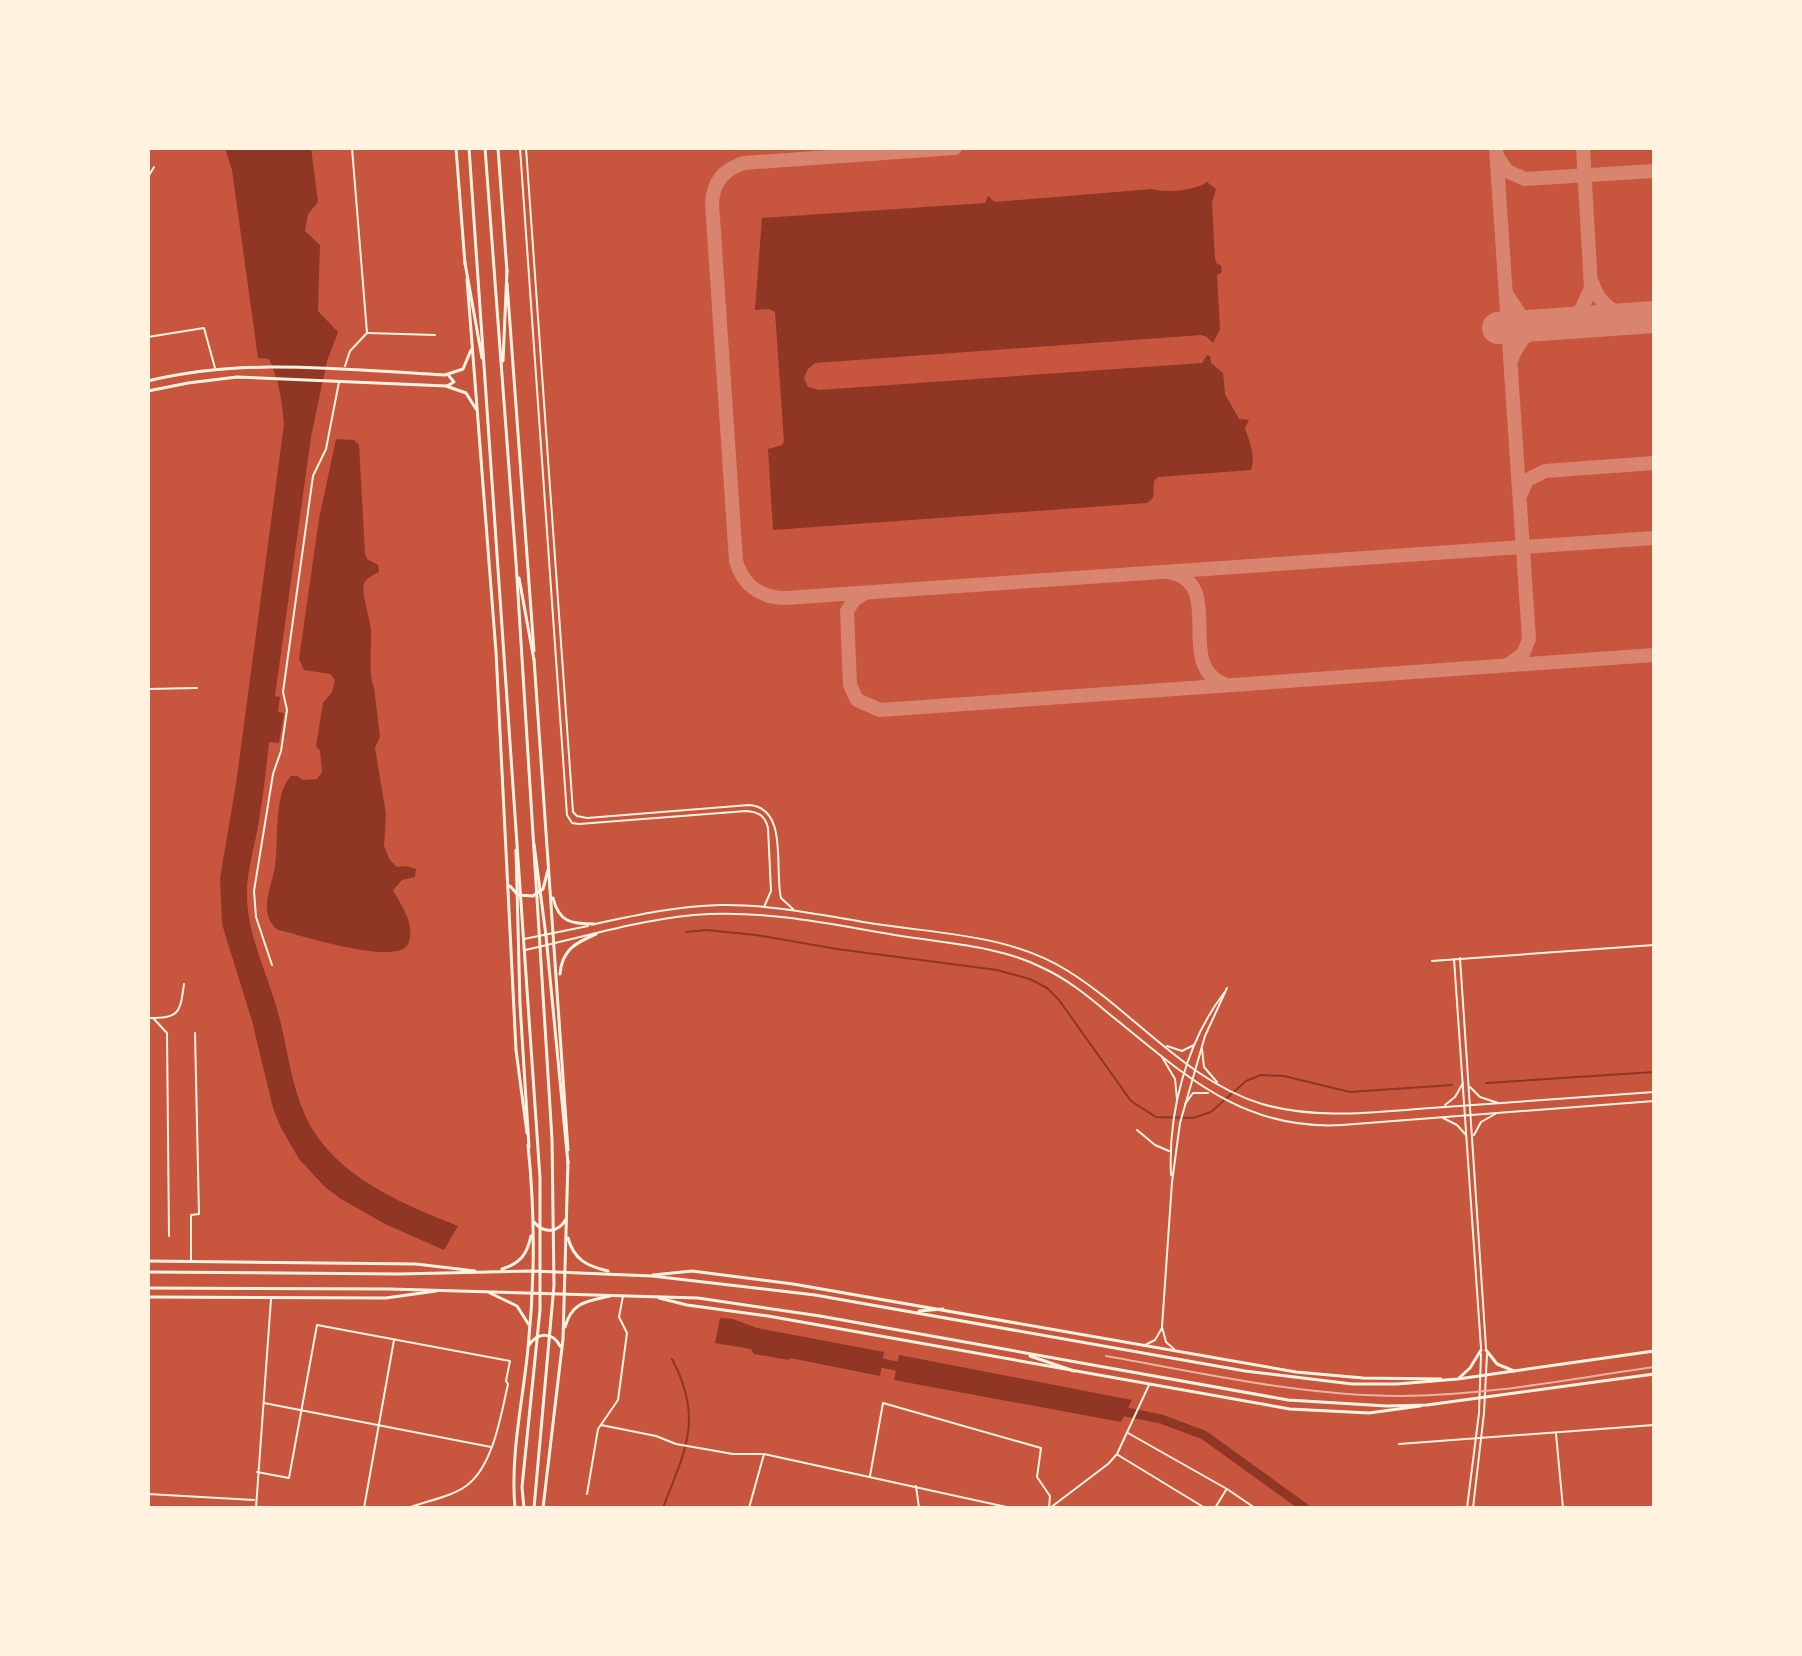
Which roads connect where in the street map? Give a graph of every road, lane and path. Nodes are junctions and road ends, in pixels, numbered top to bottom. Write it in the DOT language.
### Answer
graph roads {
  1 [pos="352,148"];
  2 [pos="456,148"];
  3 [pos="469,148"];
  4 [pos="485,148"];
  5 [pos="498,148"];
  6 [pos="520,148"];
  7 [pos="526,148"];
  8 [pos="154,167"];
  9 [pos="148,177"];
  10 [pos="465,263"];
  11 [pos="507,270"];
  12 [pos="367,333"];
  13 [pos="435,335"];
  14 [pos="148,337"];
  15 [pos="472,338"];
  16 [pos="215,368"];
  17 [pos="344,370"];
  18 [pos="445,375"];
  19 [pos="502,377"];
  20 [pos="485,379"];
  21 [pos="148,381"];
  22 [pos="339,381"];
  23 [pos="446,386"];
  24 [pos="148,391"];
  25 [pos="480,425"];
  26 [pos="516,562"];
  27 [pos="534,660"];
  28 [pos="197,688"];
  29 [pos="148,689"];
  30 [pos="531,818"];
  31 [pos="516,819"];
  32 [pos="548,855"];
  33 [pos="509,882"];
  34 [pos="550,885"];
  35 [pos="764,907"];
  36 [pos="798,912"];
  37 [pos="594,924"];
  38 [pos="554,933"];
  39 [pos="596,934"];
  40 [pos="511,942"];
  41 [pos="555,943"];
  42 [pos="1654,945"];
  43 [pos="512,952"];
  44 [pos="1460,958"];
  45 [pos="1454,959"];
  46 [pos="1432,961"];
  47 [pos="272,965"];
  48 [pos="184,984"];
  49 [pos="559,986"];
  50 [pos="148,1018"];
  51 [pos="153,1018"];
  52 [pos="195,1033"];
  53 [pos="1197,1041"];
  54 [pos="1162,1043"];
  55 [pos="1202,1045"];
  56 [pos="1160,1055"];
  57 [pos="1189,1065"];
  58 [pos="1194,1069"];
  59 [pos="1186,1075"];
  60 [pos="1191,1079"];
  61 [pos="1463,1082"];
  62 [pos="1220,1085"];
  63 [pos="1468,1085"];
  64 [pos="1654,1092"];
  65 [pos="1213,1094"];
  66 [pos="1654,1101"];
  67 [pos="1499,1103"];
  68 [pos="1176,1105"];
  69 [pos="1465,1106"];
  70 [pos="1470,1106"];
  71 [pos="1442,1107"];
  72 [pos="1183,1109"];
  73 [pos="1498,1113"];
  74 [pos="1471,1115"];
  75 [pos="1465,1116"];
  76 [pos="1442,1117"];
  77 [pos="1137,1130"];
  78 [pos="1467,1138"];
  79 [pos="1472,1141"];
  80 [pos="529,1147"];
  81 [pos="1170,1151"];
  82 [pos="568,1163"];
  83 [pos="1172,1182"];
  84 [pos="567,1215"];
  85 [pos="533,1218"];
  86 [pos="533,1228"];
  87 [pos="567,1233"];
  88 [pos="169,1236"];
  89 [pos="148,1261"];
  90 [pos="191,1261"];
  91 [pos="475,1271"];
  92 [pos="496,1271"];
  93 [pos="532,1271"];
  94 [pos="148,1272"];
  95 [pos="566,1272"];
  96 [pos="616,1273"];
  97 [pos="652,1276"];
  98 [pos="148,1288"];
  99 [pos="440,1291"];
  100 [pos="487,1291"];
  101 [pos="532,1292"];
  102 [pos="565,1293"];
  103 [pos="616,1294"];
  104 [pos="623,1295"];
  105 [pos="148,1297"];
  106 [pos="655,1297"];
  107 [pos="271,1298"];
  108 [pos="943,1309"];
  109 [pos="913,1312"];
  110 [pos="1162,1327"];
  111 [pos="530,1333"];
  112 [pos="563,1339"];
  113 [pos="394,1340"];
  114 [pos="1144,1345"];
  115 [pos="528,1349"];
  116 [pos="1484,1350"];
  117 [pos="1178,1351"];
  118 [pos="1654,1351"];
  119 [pos="1018,1353"];
  120 [pos="562,1354"];
  121 [pos="1074,1371"];
  122 [pos="1517,1371"];
  123 [pos="1654,1374"];
  124 [pos="1484,1376"];
  125 [pos="1457,1379"];
  126 [pos="1150,1385"];
  127 [pos="1482,1399"];
  128 [pos="264,1403"];
  129 [pos="1427,1405"];
  130 [pos="301,1410"];
  131 [pos="378,1425"];
  132 [pos="599,1425"];
  133 [pos="1654,1425"];
  134 [pos="1127,1432"];
  135 [pos="1556,1432"];
  136 [pos="1481,1439"];
  137 [pos="1475,1440"];
  138 [pos="1399,1444"];
  139 [pos="493,1447"];
  140 [pos="764,1454"];
  141 [pos="1117,1454"];
  142 [pos="257,1472"];
  143 [pos="870,1476"];
  144 [pos="916,1486"];
  145 [pos="1227,1489"];
  146 [pos="148,1494"];
  147 [pos="587,1494"];
  148 [pos="247,1500"];
  149 [pos="255,1500"];
  150 [pos="534,1505"];
  151 [pos="243,1508"];
  152 [pos="256,1508"];
  153 [pos="364,1508"];
  154 [pos="408,1508"];
  155 [pos="515,1508"];
  156 [pos="524,1508"];
  157 [pos="543,1508"];
  158 [pos="749,1508"];
  159 [pos="919,1508"];
  160 [pos="1011,1508"];
  161 [pos="1050,1508"];
  162 [pos="1205,1508"];
  163 [pos="1215,1508"];
  164 [pos="1255,1508"];
  165 [pos="1467,1508"];
  166 [pos="1473,1508"];
  167 [pos="1563,1508"];
  1 -- 12 [label="street"];
  2 -- 10 [label="main road"];
  3 -- 20 [label="main road"];
  4 -- 19 [label="main road"];
  5 -- 11 [label="main road"];
  6 -- 35 [label="street"];
  7 -- 36 [label="street"];
  8 -- 9 [label="street"];
  10 -- 15 [label="main road"];
  10 -- 20 [label="main road"];
  11 -- 19 [label="main road"];
  11 -- 27 [label="main road"];
  12 -- 13 [label="street"];
  12 -- 17 [label="street"];
  14 -- 16 [label="street"];
  15 -- 18 [label="main road"];
  15 -- 25 [label="main road"];
  16 -- 17 [label="main road"];
  16 -- 21 [label="main road"];
  17 -- 18 [label="main road"];
  18 -- 23 [label="main road"];
  19 -- 26 [label="main road"];
  20 -- 31 [label="main road"];
  22 -- 23 [label="main road"];
  22 -- 24 [label="main road"];
  22 -- 47 [label="street"];
  23 -- 25 [label="main road"];
  25 -- 33 [label="main road"];
  26 -- 27 [label="main road"];
  26 -- 30 [label="main road"];
  27 -- 32 [label="main road"];
  28 -- 29 [label="street"];
  30 -- 82 [label="main road"];
  30 -- 150 [label="main road"];
  31 -- 80 [label="main road"];
  31 -- 156 [label="main road"];
  32 -- 33 [label="main road"];
  32 -- 34 [label="main road"];
  33 -- 40 [label="main road"];
  34 -- 37 [label="main road"];
  34 -- 38 [label="main road"];
  35 -- 36 [label="street"];
  35 -- 37 [label="street"];
  36 -- 54 [label="street"];
  37 -- 38 [label="street"];
  38 -- 40 [label="street"];
  38 -- 41 [label="main road"];
  39 -- 41 [label="street"];
  39 -- 49 [label="main road"];
  39 -- 56 [label="street"];
  40 -- 43 [label="main road"];
  41 -- 43 [label="street"];
  41 -- 49 [label="main road"];
  42 -- 44 [label="street"];
  43 -- 80 [label="main road"];
  44 -- 45 [label="street"];
  44 -- 63 [label="street"];
  45 -- 46 [label="street"];
  45 -- 61 [label="street"];
  48 -- 51 [label="street"];
  49 -- 82 [label="main road"];
  50 -- 51 [label="street"];
  51 -- 88 [label="street"];
  52 -- 90 [label="street"];
  53 -- 54 [label="street"];
  53 -- 55 [label="street"];
  53 -- 57 [label="street"];
  54 -- 57 [label="street"];
  55 -- 58 [label="street"];
  55 -- 62 [label="street"];
  56 -- 59 [label="street"];
  56 -- 68 [label="street"];
  57 -- 58 [label="street"];
  57 -- 59 [label="street"];
  58 -- 60 [label="street"];
  58 -- 62 [label="street"];
  59 -- 60 [label="street"];
  59 -- 68 [label="street"];
  60 -- 65 [label="street"];
  60 -- 72 [label="street"];
  61 -- 69 [label="street"];
  61 -- 71 [label="street"];
  62 -- 71 [label="street"];
  63 -- 67 [label="street"];
  63 -- 70 [label="street"];
  64 -- 67 [label="street"];
  65 -- 72 [label="street"];
  65 -- 76 [label="street"];
  66 -- 73 [label="street"];
  67 -- 70 [label="street"];
  68 -- 81 [label="street"];
  69 -- 70 [label="street"];
  69 -- 71 [label="street"];
  69 -- 75 [label="street"];
  70 -- 74 [label="street"];
  72 -- 83 [label="street"];
  73 -- 74 [label="street"];
  73 -- 79 [label="street"];
  74 -- 75 [label="street"];
  74 -- 79 [label="street"];
  75 -- 76 [label="street"];
  75 -- 78 [label="street"];
  76 -- 78 [label="street"];
  77 -- 81 [label="street"];
  78 -- 116 [label="street"];
  79 -- 116 [label="street"];
  80 -- 85 [label="main road"];
  81 -- 83 [label="street"];
  82 -- 84 [label="main road"];
  83 -- 110 [label="street"];
  84 -- 85 [label="main road"];
  84 -- 87 [label="main road"];
  85 -- 86 [label="main road"];
  86 -- 92 [label="main road"];
  86 -- 93 [label="main road"];
  87 -- 95 [label="main road"];
  87 -- 96 [label="main road"];
  89 -- 90 [label="main road"];
  90 -- 91 [label="main road"];
  91 -- 92 [label="main road"];
  91 -- 94 [label="main road"];
  92 -- 93 [label="main road"];
  93 -- 95 [label="main road"];
  93 -- 101 [label="main road"];
  95 -- 96 [label="main road"];
  95 -- 102 [label="main road"];
  96 -- 97 [label="main road"];
  97 -- 108 [label="main road"];
  97 -- 109 [label="main road"];
  98 -- 99 [label="main road"];
  99 -- 100 [label="main road"];
  99 -- 107 [label="main road"];
  100 -- 101 [label="main road"];
  100 -- 111 [label="main road"];
  101 -- 102 [label="main road"];
  101 -- 111 [label="main road"];
  102 -- 103 [label="main road"];
  102 -- 112 [label="main road"];
  103 -- 104 [label="main road"];
  103 -- 112 [label="main road"];
  104 -- 106 [label="main road"];
  104 -- 132 [label="street"];
  105 -- 107 [label="main road"];
  106 -- 119 [label="main road"];
  106 -- 121 [label="main road"];
  107 -- 128 [label="street"];
  108 -- 109 [label="main road"];
  108 -- 114 [label="main road"];
  109 -- 125 [label="main road"];
  110 -- 114 [label="street"];
  110 -- 117 [label="street"];
  111 -- 115 [label="main road"];
  112 -- 120 [label="main road"];
  113 -- 130 [label="street"];
  113 -- 131 [label="street"];
  113 -- 139 [label="street"];
  114 -- 117 [label="main road"];
  115 -- 120 [label="main road"];
  115 -- 155 [label="main road"];
  116 -- 122 [label="main road"];
  116 -- 124 [label="street"];
  116 -- 125 [label="main road"];
  117 -- 125 [label="main road"];
  118 -- 122 [label="main road"];
  119 -- 121 [label="main road"];
  119 -- 129 [label="main road"];
  120 -- 157 [label="main road"];
  121 -- 126 [label="main road"];
  122 -- 124 [label="main road"];
  123 -- 127 [label="main road"];
  124 -- 125 [label="main road"];
  124 -- 127 [label="street"];
  126 -- 129 [label="main road"];
  126 -- 134 [label="street"];
  127 -- 129 [label="main road"];
  127 -- 136 [label="street"];
  127 -- 137 [label="street"];
  128 -- 130 [label="street"];
  128 -- 142 [label="street"];
  130 -- 131 [label="street"];
  130 -- 142 [label="street"];
  131 -- 139 [label="street"];
  131 -- 153 [label="street"];
  132 -- 140 [label="street"];
  132 -- 147 [label="street"];
  133 -- 135 [label="street"];
  134 -- 141 [label="street"];
  134 -- 145 [label="street"];
  135 -- 136 [label="street"];
  135 -- 167 [label="street"];
  136 -- 137 [label="street"];
  136 -- 166 [label="street"];
  137 -- 138 [label="street"];
  137 -- 165 [label="street"];
  139 -- 154 [label="street"];
  140 -- 143 [label="street"];
  140 -- 158 [label="street"];
  141 -- 161 [label="street"];
  141 -- 162 [label="street"];
  142 -- 149 [label="street"];
  143 -- 144 [label="street"];
  143 -- 161 [label="street"];
  144 -- 159 [label="street"];
  144 -- 160 [label="street"];
  145 -- 163 [label="street"];
  145 -- 164 [label="street"];
  146 -- 148 [label="street"];
  148 -- 149 [label="street"];
  148 -- 151 [label="street"];
  149 -- 152 [label="street"];
}
